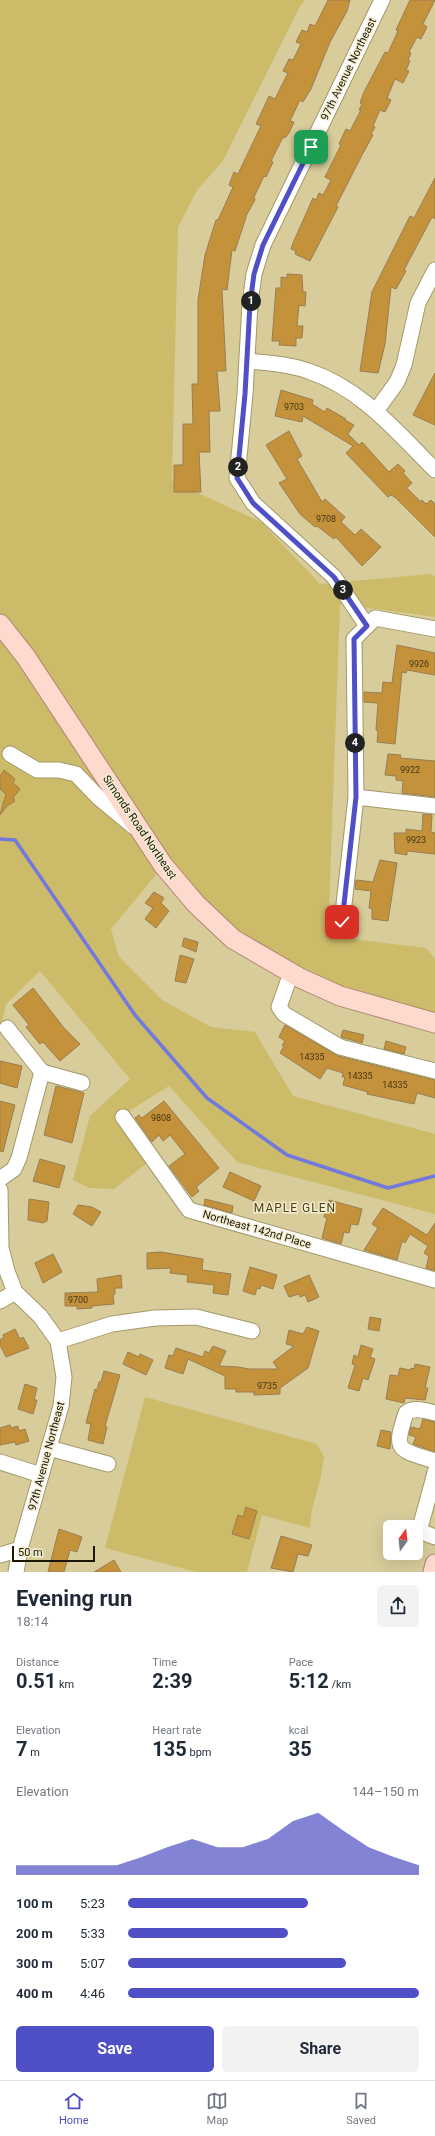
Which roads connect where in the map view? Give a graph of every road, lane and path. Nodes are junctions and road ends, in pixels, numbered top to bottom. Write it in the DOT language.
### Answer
graph roads {
  1 [pos="382,0"];
  2 [pos="435,270"];
  3 [pos="248,361"];
  4 [pos="376,411"];
  5 [pos="435,470"];
  6 [pos="0,624"];
  7 [pos="367,626"];
  8 [pos="435,629"];
  9 [pos="10,754"];
  10 [pos="356,797"];
  11 [pos="435,806"];
  12 [pos="144,836"];
  13 [pos="342,922"];
  14 [pos="291,973"];
  15 [pos="435,1022"];
  16 [pos="7,1028"];
  17 [pos="435,1071"];
  18 [pos="42,1072"];
  19 [pos="82,1083"];
  20 [pos="123,1117"];
  21 [pos="0,1179"];
  22 [pos="0,1190"];
  23 [pos="435,1280"];
  24 [pos="15,1292"];
  25 [pos="0,1301"];
  26 [pos="252,1331"];
  27 [pos="58,1341"];
  28 [pos="435,1413"];
  29 [pos="49,1448"];
  30 [pos="435,1461"];
  31 [pos="0,1462"];
  32 [pos="108,1464"];
  33 [pos="435,1472"];
  34 [pos="42,1475"];
  35 [pos="433,1488"];
  36 [pos="435,1537"];
  37 [pos="20,1549"];
  38 [pos="0,1555"];
  39 [pos="435,1564"];
  40 [pos="16,1572"];
  41 [pos="433,1572"];
  1 -- 3 [label="street, 97th Avenue Northeast"];
  2 -- 4 [label="street"];
  3 -- 4 [label="street"];
  3 -- 7 [label="street, 97th Avenue Northeast"];
  4 -- 5 [label="street"];
  6 -- 12 [label="main road, Simonds Road Northeast"];
  7 -- 8 [label="street"];
  7 -- 10 [label="street"];
  9 -- 12 [label="street"];
  10 -- 11 [label="street"];
  10 -- 13 [label="street"];
  12 -- 14 [label="main road, Simonds Road Northeast"];
  14 -- 15 [label="main road, Simonds Road Northeast"];
  14 -- 17 [label="street"];
  16 -- 18 [label="street"];
  18 -- 19 [label="street"];
  18 -- 21 [label="street"];
  20 -- 23 [label="street, Northeast 142nd Place"];
  22 -- 24 [label="street, 97th Avenue Northeast"];
  24 -- 25 [label="street"];
  24 -- 27 [label="street, 97th Avenue Northeast"];
  26 -- 27 [label="street"];
  27 -- 29 [label="street, 97th Avenue Northeast"];
  28 -- 30 [label="street"];
  29 -- 32 [label="street"];
  29 -- 34 [label="street, 97th Avenue Northeast"];
  31 -- 34 [label="street"];
  33 -- 35 [label="street"];
  34 -- 37 [label="street, 97th Avenue Northeast"];
  35 -- 36 [label="street"];
  37 -- 38 [label="street"];
  37 -- 40 [label="street, 97th Avenue Northeast"];
  39 -- 41 [label="main road"];
}
